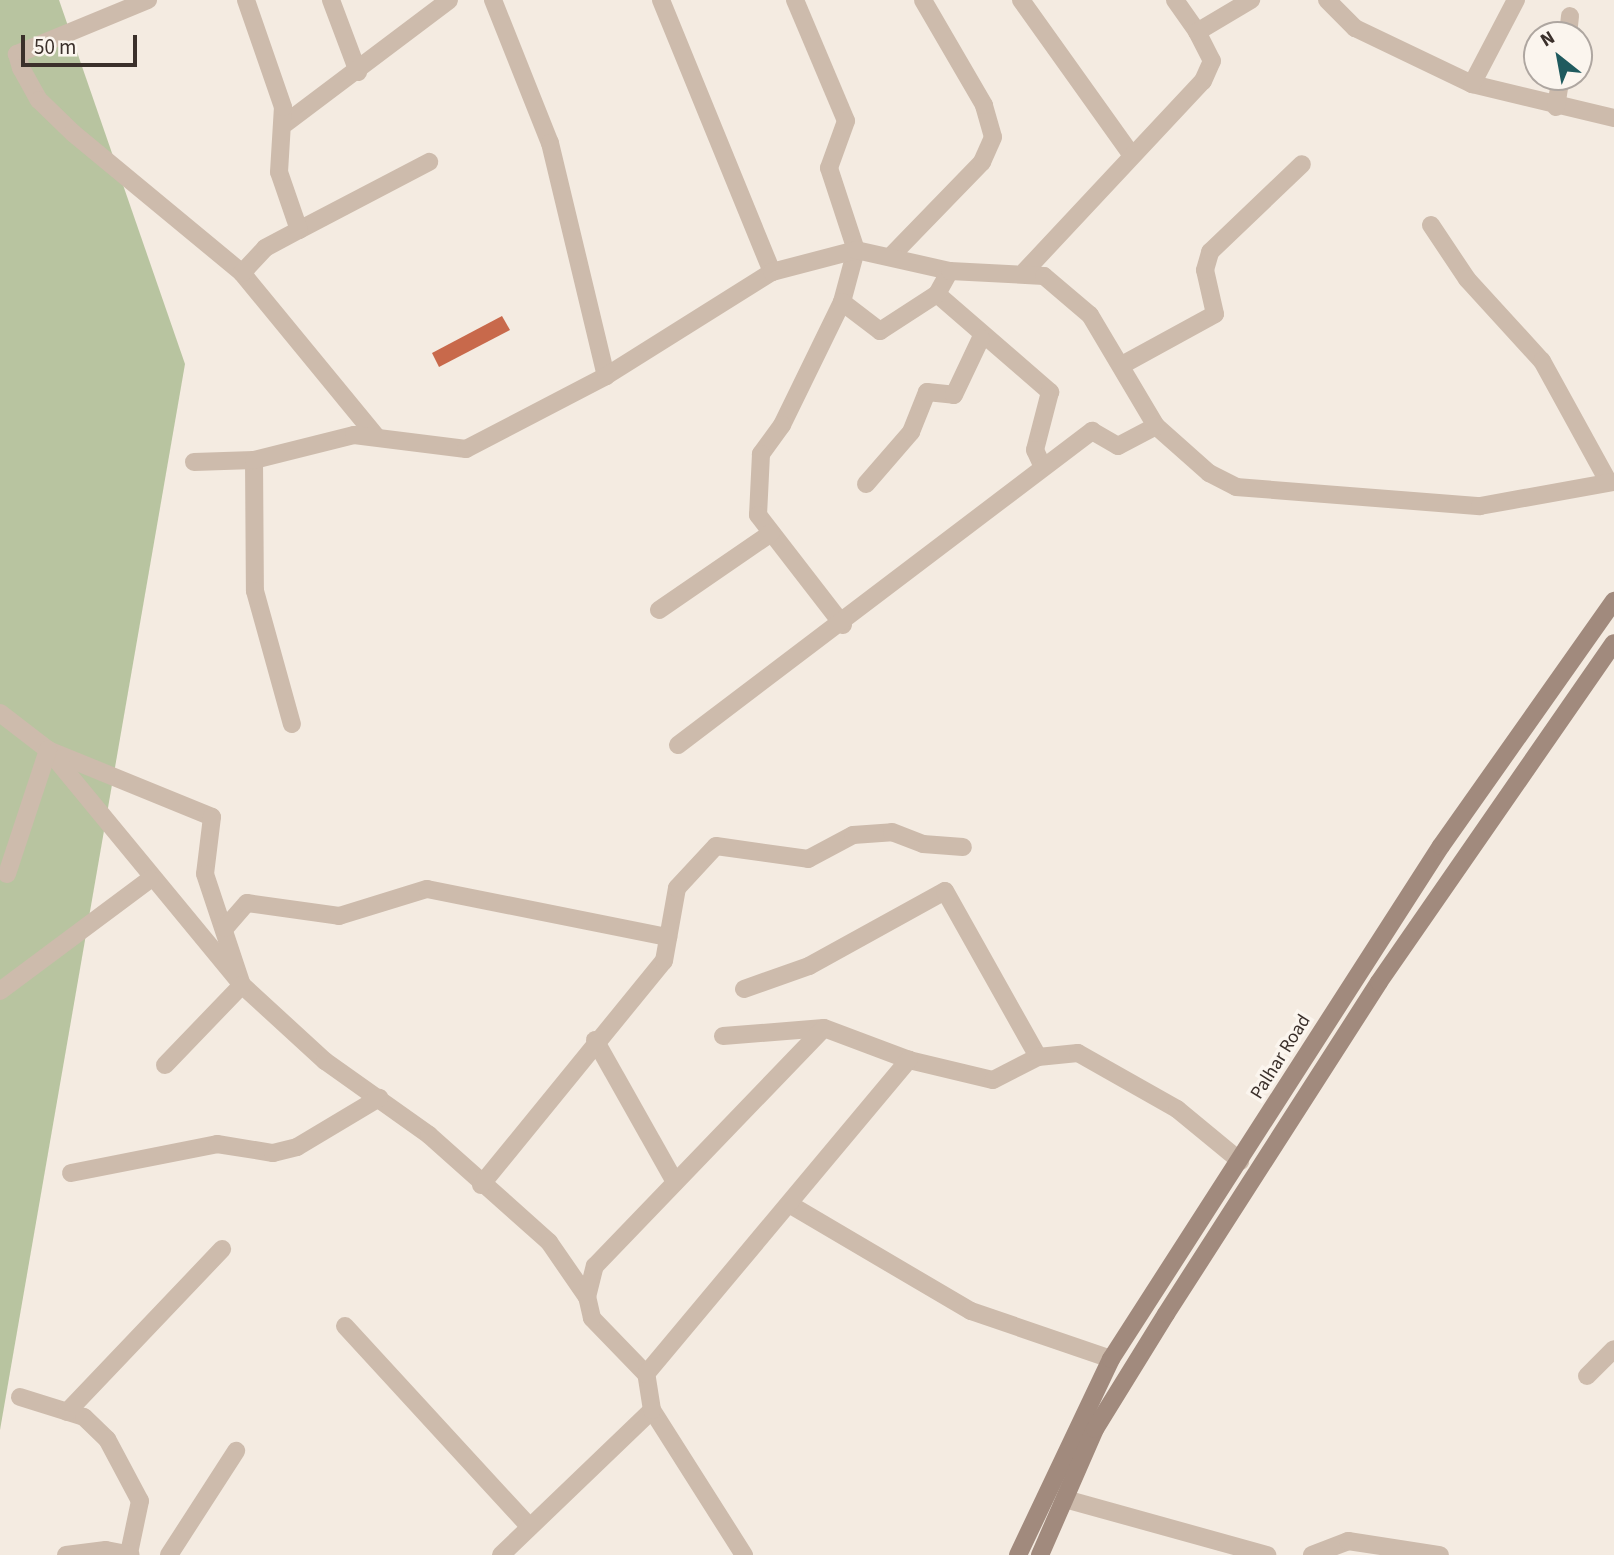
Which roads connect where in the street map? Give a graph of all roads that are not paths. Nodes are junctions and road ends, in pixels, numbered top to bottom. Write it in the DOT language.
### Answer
graph roads {
  1 [pos="148,0"];
  2 [pos="246,0"];
  3 [pos="331,0"];
  4 [pos="449,0"];
  5 [pos="493,0"];
  6 [pos="661,0"];
  7 [pos="795,0"];
  8 [pos="923,0"];
  9 [pos="1021,0"];
  10 [pos="1175,0"];
  11 [pos="1251,0"];
  12 [pos="1327,0"];
  13 [pos="1516,0"];
  14 [pos="1570,16"];
  15 [pos="1569,21"];
  16 [pos="1197,32"];
  17 [pos="358,72"];
  18 [pos="1472,85"];
  19 [pos="1559,91"];
  20 [pos="1556,107"];
  21 [pos="1614,118"];
  22 [pos="286,123"];
  23 [pos="1130,153"];
  24 [pos="429,162"];
  25 [pos="1302,164"];
  26 [pos="1432,225"];
  27 [pos="299,230"];
  28 [pos="856,250"];
  29 [pos="891,256"];
  30 [pos="950,271"];
  31 [pos="1025,271"];
  32 [pos="772,272"];
  33 [pos="242,273"];
  34 [pos="937,294"];
  35 [pos="842,302"];
  36 [pos="981,338"];
  37 [pos="1122,365"];
  38 [pos="606,376"];
  39 [pos="1156,426"];
  40 [pos="374,435"];
  41 [pos="254,460"];
  42 [pos="194,462"];
  43 [pos="1042,465"];
  44 [pos="1611,481"];
  45 [pos="866,484"];
  46 [pos="771,534"];
  47 [pos="1614,601"];
  48 [pos="660,610"];
  49 [pos="843,625"];
  50 [pos="1614,643"];
  51 [pos="0,713"];
  52 [pos="292,724"];
  53 [pos="678,745"];
  54 [pos="48,750"];
  55 [pos="963,847"];
  56 [pos="7,874"];
  57 [pos="150,879"];
  58 [pos="225,928"];
  59 [pos="668,937"];
  60 [pos="242,985"];
  61 [pos="744,989"];
  62 [pos="0,991"];
  63 [pos="824,1028"];
  64 [pos="723,1036"];
  65 [pos="595,1040"];
  66 [pos="1038,1057"];
  67 [pos="909,1060"];
  68 [pos="165,1065"];
  69 [pos="379,1098"];
  70 [pos="1240,1161"];
  71 [pos="71,1173"];
  72 [pos="675,1182"];
  73 [pos="481,1185"];
  74 [pos="789,1204"];
  75 [pos="222,1249"];
  76 [pos="587,1297"];
  77 [pos="345,1326"];
  78 [pos="1614,1349"];
  79 [pos="1111,1359"];
  80 [pos="646,1374"];
  81 [pos="1587,1376"];
  82 [pos="20,1396"];
  83 [pos="652,1410"];
  84 [pos="67,1412"];
  85 [pos="236,1451"];
  86 [pos="1065,1499"];
  87 [pos="530,1527"];
  88 [pos="130,1554"];
  89 [pos="66,1555"];
  90 [pos="169,1555"];
  91 [pos="500,1555"];
  92 [pos="744,1555"];
  93 [pos="1018,1555"];
  94 [pos="1040,1555"];
  95 [pos="1268,1555"];
  96 [pos="1312,1555"];
  97 [pos="1440,1555"];
  1 -- 33 [label="street"];
  2 -- 22 [label="street"];
  3 -- 17 [label="street"];
  4 -- 17 [label="street"];
  5 -- 38 [label="street"];
  6 -- 32 [label="street"];
  7 -- 28 [label="street"];
  8 -- 29 [label="street"];
  9 -- 23 [label="street"];
  10 -- 16 [label="street"];
  11 -- 16 [label="street"];
  12 -- 18 [label="street"];
  13 -- 18 [label="street"];
  14 -- 15 [label="street"];
  16 -- 23 [label="street"];
  17 -- 22 [label="street"];
  18 -- 20 [label="street"];
  19 -- 20 [label="street"];
  20 -- 21 [label="street"];
  22 -- 27 [label="street"];
  23 -- 31 [label="street"];
  24 -- 27 [label="street"];
  25 -- 37 [label="street"];
  26 -- 44 [label="street"];
  27 -- 33 [label="street"];
  28 -- 29 [label="street"];
  28 -- 32 [label="street"];
  28 -- 35 [label="street"];
  29 -- 30 [label="street"];
  30 -- 31 [label="street"];
  30 -- 34 [label="street"];
  31 -- 37 [label="street"];
  32 -- 38 [label="street"];
  33 -- 40 [label="street"];
  34 -- 35 [label="street"];
  34 -- 36 [label="street"];
  35 -- 46 [label="street"];
  36 -- 43 [label="street"];
  36 -- 45 [label="street"];
  37 -- 39 [label="street"];
  38 -- 40 [label="street"];
  39 -- 43 [label="street"];
  39 -- 44 [label="street"];
  40 -- 41 [label="street"];
  41 -- 42 [label="street"];
  41 -- 52 [label="street"];
  43 -- 49 [label="street"];
  46 -- 48 [label="street"];
  46 -- 49 [label="street"];
  47 -- 70 [label="main road, Palhar Road"];
  49 -- 53 [label="street"];
  50 -- 86 [label="main road"];
  51 -- 54 [label="street"];
  54 -- 56 [label="street"];
  54 -- 57 [label="street"];
  54 -- 58 [label="street"];
  55 -- 59 [label="street"];
  57 -- 60 [label="street"];
  57 -- 62 [label="street"];
  58 -- 59 [label="street"];
  58 -- 60 [label="street"];
  59 -- 65 [label="street"];
  60 -- 68 [label="street"];
  60 -- 69 [label="street"];
  61 -- 66 [label="street"];
  63 -- 64 [label="street"];
  63 -- 67 [label="street"];
  63 -- 72 [label="street"];
  65 -- 72 [label="street"];
  65 -- 73 [label="street"];
  66 -- 67 [label="street"];
  66 -- 70 [label="street"];
  67 -- 74 [label="street"];
  69 -- 71 [label="street"];
  69 -- 73 [label="street"];
  70 -- 79 [label="main road, Palhar Road"];
  72 -- 76 [label="street"];
  73 -- 76 [label="street"];
  74 -- 79 [label="street"];
  74 -- 80 [label="street"];
  75 -- 84 [label="street"];
  76 -- 80 [label="street"];
  77 -- 87 [label="street"];
  78 -- 81 [label="street"];
  79 -- 93 [label="main road, Palhar Road"];
  80 -- 83 [label="street"];
  82 -- 84 [label="street"];
  83 -- 87 [label="street"];
  83 -- 92 [label="street"];
  84 -- 88 [label="street"];
  85 -- 90 [label="street"];
  86 -- 94 [label="main road"];
  86 -- 95 [label="street"];
  87 -- 91 [label="street"];
  88 -- 89 [label="street"];
  96 -- 97 [label="street"];
}
